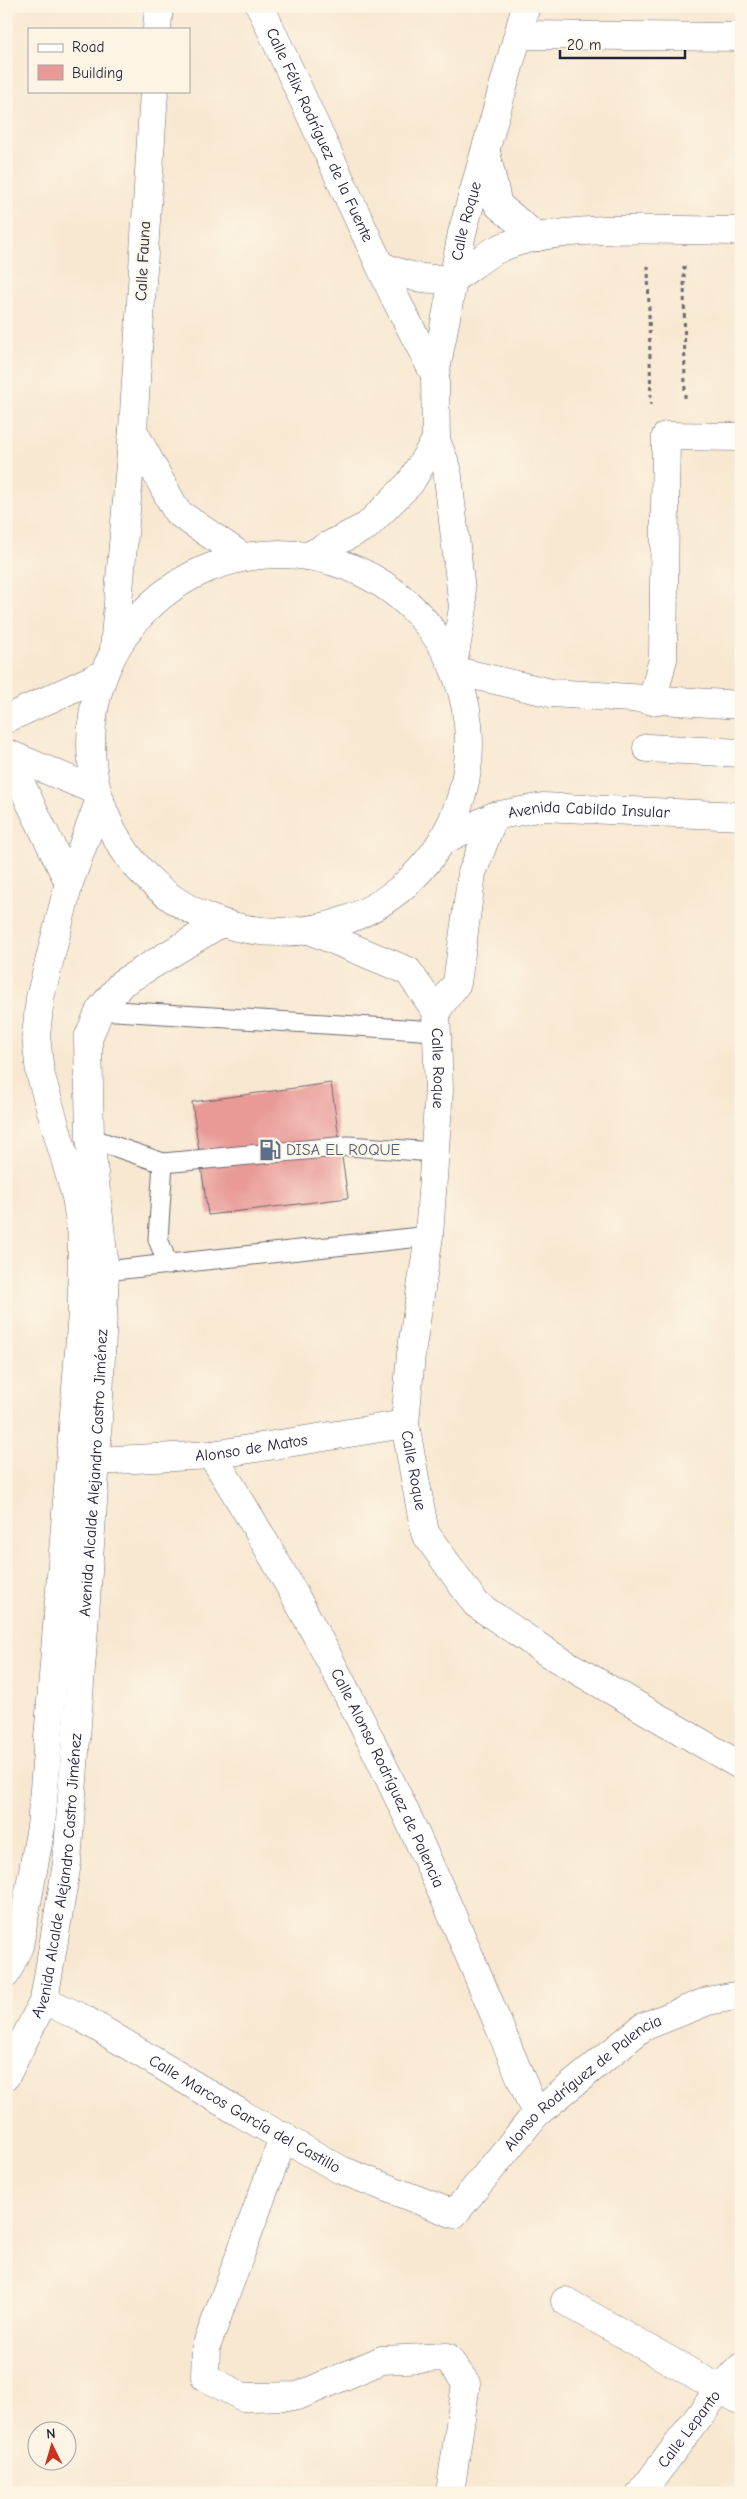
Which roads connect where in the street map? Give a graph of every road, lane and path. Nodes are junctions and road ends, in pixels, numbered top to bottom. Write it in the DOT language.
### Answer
graph roads {
  1 [pos="159,6"];
  2 [pos="260,6"];
  3 [pos="526,6"];
  4 [pos="158,28"];
  5 [pos="518,35"];
  6 [pos="741,37"];
  7 [pos="154,92"];
  8 [pos="485,148"];
  9 [pos="647,230"];
  10 [pos="683,231"];
  11 [pos="741,231"];
  12 [pos="537,237"];
  13 [pos="380,265"];
  14 [pos="453,279"];
  15 [pos="435,375"];
  16 [pos="133,430"];
  17 [pos="675,436"];
  18 [pos="741,436"];
  19 [pos="436,440"];
  20 [pos="308,556"];
  21 [pos="243,557"];
  22 [pos="114,649"];
  23 [pos="455,668"];
  24 [pos="104,674"];
  25 [pos="652,701"];
  26 [pos="741,705"];
  27 [pos="6,719"];
  28 [pos="647,748"];
  29 [pos="6,753"];
  30 [pos="741,753"];
  31 [pos="98,795"];
  32 [pos="494,816"];
  33 [pos="741,816"];
  34 [pos="444,840"];
  35 [pos="69,883"];
  36 [pos="219,924"];
  37 [pos="312,931"];
  38 [pos="100,1010"];
  39 [pos="436,1021"];
  40 [pos="90,1138"];
  41 [pos="434,1152"];
  42 [pos="163,1163"];
  43 [pos="429,1236"];
  44 [pos="168,1265"];
  45 [pos="105,1271"];
  46 [pos="405,1424"];
  47 [pos="212,1455"];
  48 [pos="96,1461"];
  49 [pos="741,1766"];
  50 [pos="6,1974"];
  51 [pos="741,1995"];
  52 [pos="44,2000"];
  53 [pos="6,2076"];
  54 [pos="536,2114"];
  55 [pos="284,2136"];
  56 [pos="454,2214"];
  57 [pos="564,2301"];
  58 [pos="741,2367"];
  59 [pos="730,2396"];
  60 [pos="450,2493"];
  61 [pos="640,2493"];
  1 -- 4 [label="street"];
  2 -- 13 [label="street, Calle Félix Rodríguez de la Fuente"];
  3 -- 5 [label="street, Calle Roque"];
  5 -- 6 [label="street"];
  5 -- 8 [label="street, Calle Roque"];
  7 -- 16 [label="street, Calle Fauna"];
  8 -- 12 [label="street"];
  8 -- 14 [label="street, Calle Roque"];
  9 -- 10 [label="street"];
  9 -- 12 [label="street"];
  9 -- 17 [label="path"];
  10 -- 11 [label="street"];
  10 -- 17 [label="path"];
  12 -- 14 [label="street"];
  13 -- 14 [label="street"];
  13 -- 15 [label="street, Calle Félix Rodríguez de la Fuente"];
  14 -- 15 [label="street, Calle Roque"];
  15 -- 19 [label="street, Calle Roque"];
  16 -- 21 [label="street"];
  16 -- 22 [label="street, Calle Fauna"];
  17 -- 18 [label="street"];
  17 -- 25 [label="street"];
  19 -- 20 [label="street"];
  19 -- 23 [label="street, Calle Roque"];
  20 -- 21 [label="street"];
  20 -- 23 [label="street"];
  21 -- 22 [label="street"];
  22 -- 24 [label="street"];
  23 -- 25 [label="street"];
  23 -- 34 [label="street"];
  24 -- 27 [label="street"];
  24 -- 31 [label="street"];
  25 -- 26 [label="street"];
  28 -- 30 [label="street"];
  29 -- 31 [label="street"];
  29 -- 35 [label="street"];
  31 -- 35 [label="street, Avenida Alcalde Alejandro Castro Jiménez"];
  31 -- 36 [label="street"];
  32 -- 33 [label="street, Avenida Cabildo Insular"];
  32 -- 34 [label="street, Avenida Cabildo Insular"];
  32 -- 39 [label="street, Calle Roque"];
  34 -- 37 [label="street"];
  35 -- 50 [label="street, Avenida Alcalde Alejandro Castro Jiménez"];
  36 -- 37 [label="street"];
  36 -- 38 [label="street, Avenida Alcalde Alejandro Castro Jiménez"];
  37 -- 39 [label="street, Calle Roque"];
  38 -- 39 [label="lane"];
  38 -- 40 [label="street, Avenida Alcalde Alejandro Castro Jiménez"];
  39 -- 41 [label="street, Calle Roque"];
  40 -- 42 [label="lane"];
  40 -- 45 [label="street, Avenida Alcalde Alejandro Castro Jiménez"];
  41 -- 42 [label="lane"];
  41 -- 43 [label="street, Calle Roque"];
  42 -- 44 [label="lane"];
  43 -- 44 [label="lane"];
  43 -- 46 [label="street, Calle Roque"];
  44 -- 45 [label="lane"];
  45 -- 48 [label="street, Avenida Alcalde Alejandro Castro Jiménez"];
  46 -- 47 [label="street, Alonso de Matos"];
  46 -- 49 [label="street, Calle Roque"];
  47 -- 48 [label="street, Alonso de Matos"];
  47 -- 54 [label="street, Calle Alonso Rodríguez de Palencia"];
  48 -- 52 [label="street, Avenida Alcalde Alejandro Castro Jiménez"];
  51 -- 54 [label="street, Alonso Rodríguez de Palencia"];
  52 -- 53 [label="street, Avenida Alcalde Alejandro Castro Jiménez"];
  52 -- 55 [label="street, Calle Marcos García del Castillo"];
  54 -- 56 [label="street, Alonso Rodríguez de Palencia"];
  55 -- 56 [label="street, Calle Marcos García del Castillo"];
  55 -- 60 [label="street"];
  57 -- 59 [label="street"];
  58 -- 59 [label="street, Calle Lepanto"];
  59 -- 61 [label="street, Calle Lepanto"];
}
